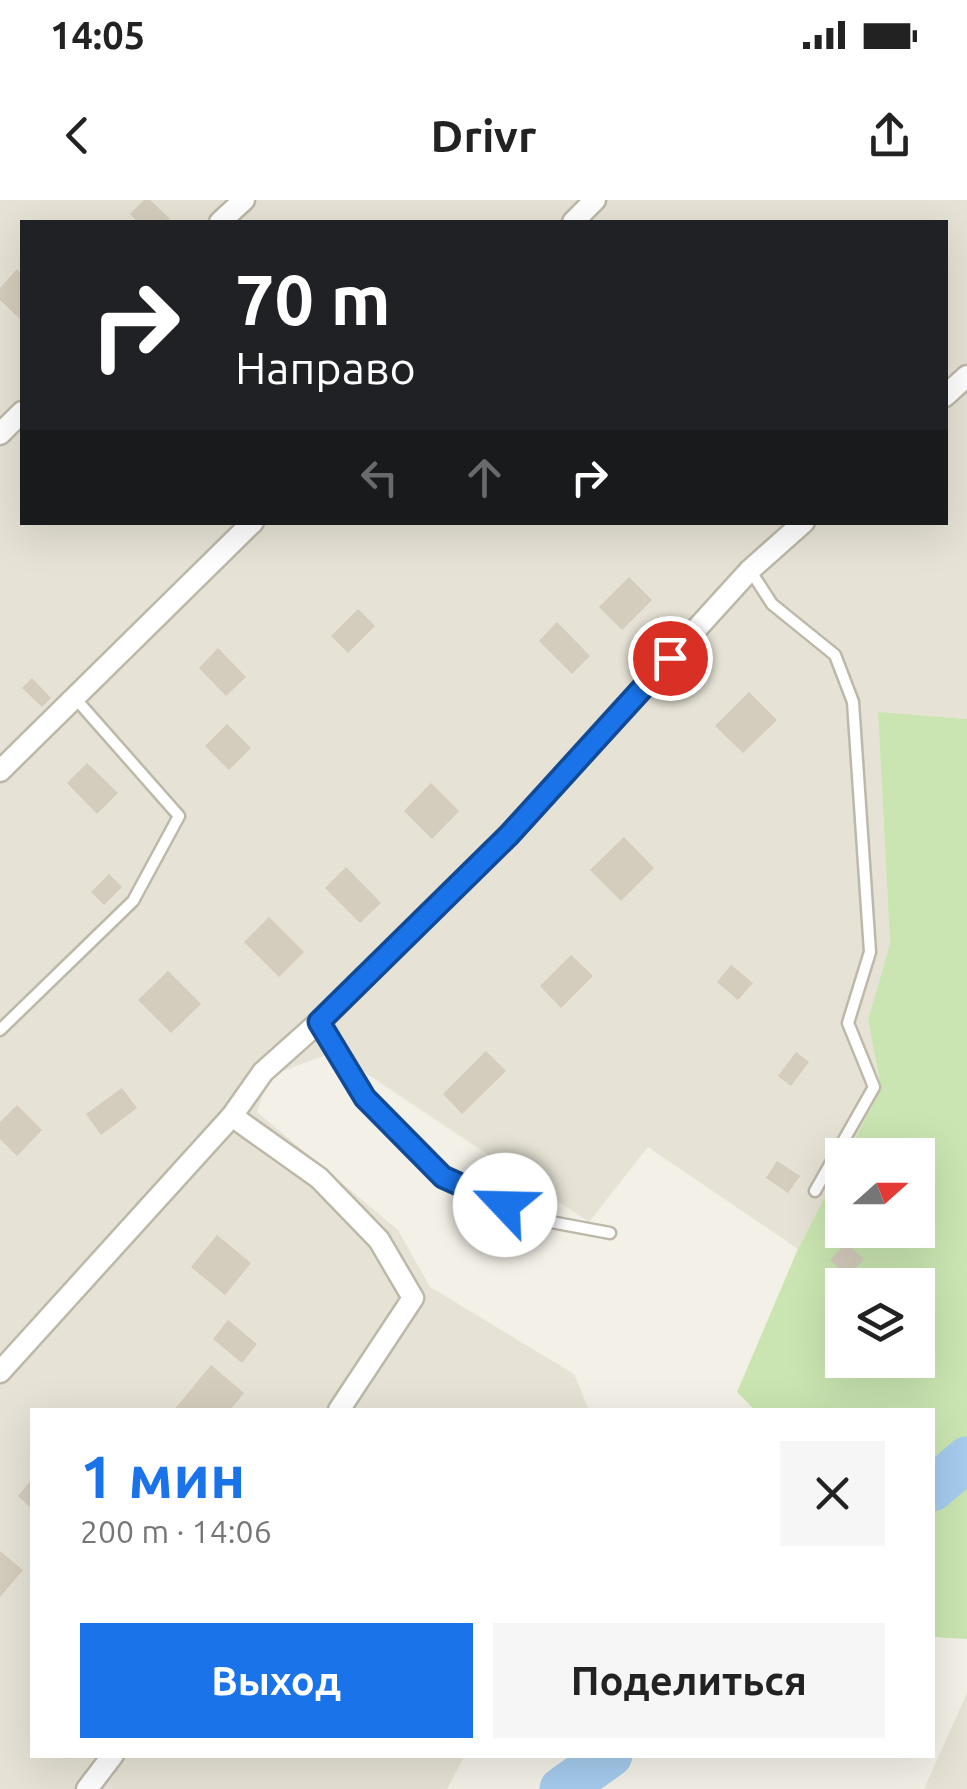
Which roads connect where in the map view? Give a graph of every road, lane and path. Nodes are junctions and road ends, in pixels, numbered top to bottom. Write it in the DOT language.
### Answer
graph roads {
  1 [pos="244,200"];
  2 [pos="595,200"];
  3 [pos="222,220"];
  4 [pos="575,220"];
  5 [pos="967,376"];
  6 [pos="948,393"];
  7 [pos="20,414"];
  8 [pos="0,434"];
  9 [pos="250,525"];
  10 [pos="801,525"];
  11 [pos="750,570"];
  12 [pos="74,698"];
  13 [pos="0,772"];
  14 [pos="319,1022"];
  15 [pos="0,1030"];
  16 [pos="232,1116"];
  17 [pos="815,1191"];
  18 [pos="610,1233"];
  19 [pos="0,1372"];
  20 [pos="340,1408"];
  21 [pos="111,1758"];
  22 [pos="87,1789"];
  1 -- 3 [label="street"];
  2 -- 4 [label="street"];
  5 -- 6 [label="street"];
  7 -- 8 [label="street"];
  9 -- 12 [label="street"];
  10 -- 11 [label="street"];
  11 -- 14 [label="street"];
  11 -- 17 [label="lane"];
  12 -- 13 [label="street"];
  12 -- 15 [label="lane"];
  14 -- 16 [label="street"];
  14 -- 18 [label="lane"];
  16 -- 19 [label="street"];
  16 -- 20 [label="street"];
  21 -- 22 [label="street"];
}
